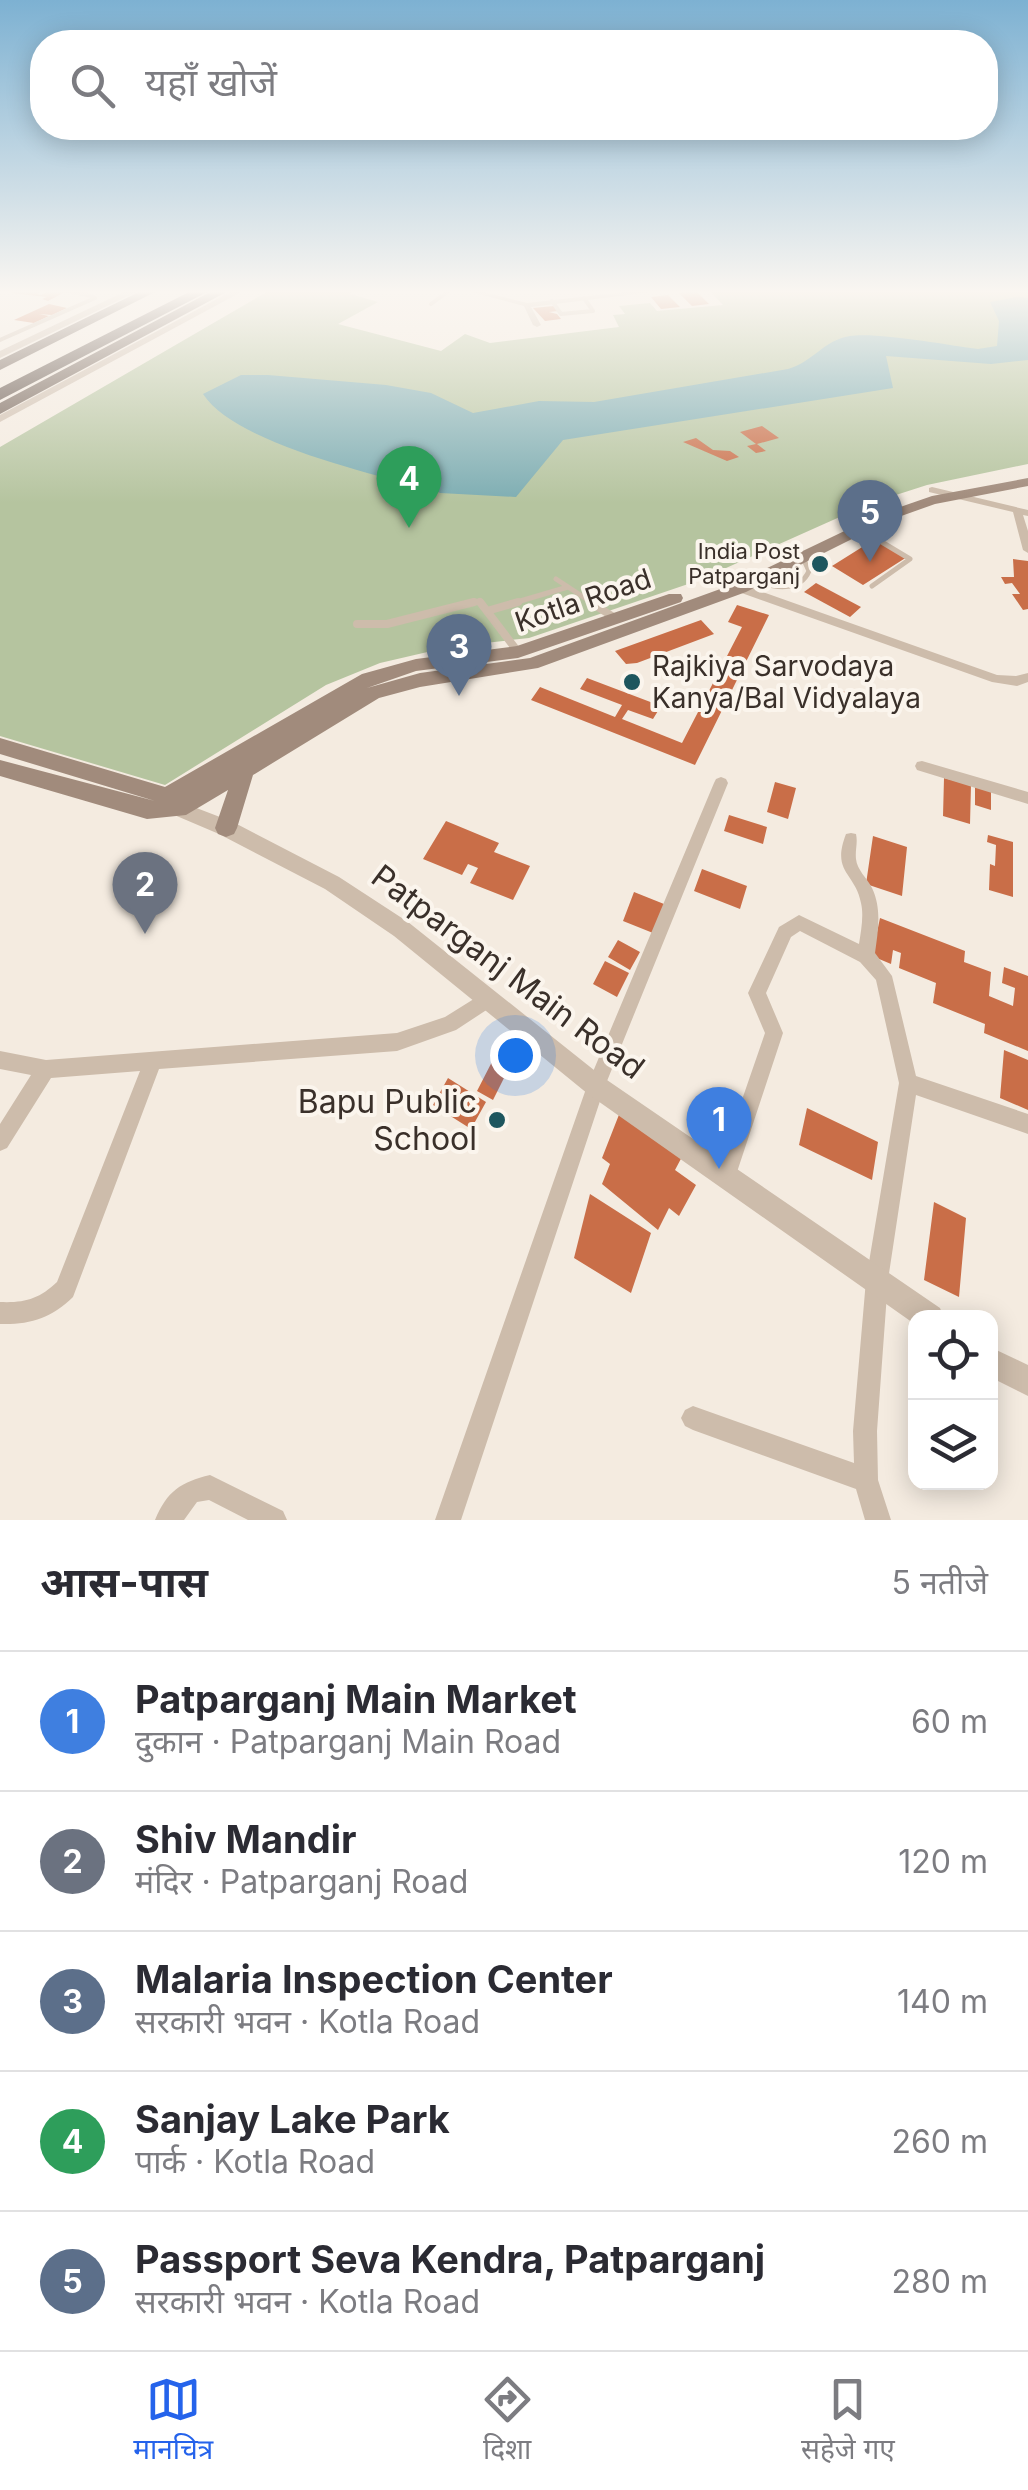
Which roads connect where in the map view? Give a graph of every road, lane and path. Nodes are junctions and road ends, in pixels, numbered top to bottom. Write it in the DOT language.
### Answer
graph roads {
  1 [pos="34,361"];
  2 [pos="67,361"];
  3 [pos="93,361"];
  4 [pos="100,361"];
  5 [pos="0,378"];
  6 [pos="50,386"];
  7 [pos="0,395"];
  8 [pos="0,409"];
  9 [pos="0,419"];
  10 [pos="1028,472"];
  11 [pos="1028,482"];
  12 [pos="932,490"];
  13 [pos="955,495"];
  14 [pos="1022,511"];
  15 [pos="860,529"];
  16 [pos="1028,550"];
  17 [pos="556,578"];
  18 [pos="748,585"];
  19 [pos="568,586"];
  20 [pos="872,586"];
  21 [pos="486,611"];
  22 [pos="616,618"];
  23 [pos="357,624"];
  24 [pos="518,652"];
  25 [pos="1028,676"];
  26 [pos="0,746"];
  27 [pos="922,766"];
  28 [pos="0,768"];
  29 [pos="244,771"];
  30 [pos="721,783"];
  31 [pos="1028,798"];
  32 [pos="173,803"];
  33 [pos="226,828"];
  34 [pos="851,838"];
  35 [pos="866,956"];
  36 [pos="486,1001"];
  37 [pos="0,1060"];
  38 [pos="153,1061"];
  39 [pos="46,1069"];
  40 [pos="908,1083"];
  41 [pos="596,1086"];
  42 [pos="1028,1124"];
  43 [pos="0,1141"];
  44 [pos="726,1175"];
  45 [pos="877,1280"];
  46 [pos="919,1310"];
  47 [pos="0,1313"];
  48 [pos="998,1365"];
  49 [pos="1028,1382"];
  50 [pos="693,1418"];
  51 [pos="866,1480"];
  52 [pos="168,1520"];
  53 [pos="274,1520"];
  54 [pos="448,1520"];
  55 [pos="878,1520"];
  1 -- 5 [label="highway"];
  2 -- 7 [label="highway"];
  3 -- 6 [label="highway"];
  4 -- 6 [label="street"];
  6 -- 8 [label="highway"];
  6 -- 9 [label="street"];
  10 -- 12 [label="main road, Kotla Road"];
  11 -- 13 [label="main road, Kotla Road"];
  12 -- 13 [label="street"];
  12 -- 22 [label="main road, Kotla Road"];
  13 -- 14 [label="street"];
  13 -- 15 [label="main road, Kotla Road"];
  14 -- 16 [label="street"];
  15 -- 18 [label="main road, Kotla Road"];
  15 -- 20 [label="lane"];
  17 -- 19 [label="lane"];
  18 -- 25 [label="street"];
  18 -- 29 [label="main road, Kotla Road"];
  19 -- 21 [label="lane"];
  19 -- 22 [label="lane"];
  21 -- 23 [label="lane"];
  21 -- 24 [label="lane"];
  22 -- 24 [label="main road, Kotla Road"];
  24 -- 32 [label="main road, Kotla Road"];
  26 -- 32 [label="main road"];
  27 -- 31 [label="street"];
  28 -- 32 [label="main road"];
  29 -- 32 [label="main road, Kotla Road"];
  29 -- 33 [label="main road"];
  30 -- 41 [label="street"];
  32 -- 33 [label="street, Patparganj Main Road"];
  33 -- 36 [label="street, Patparganj Main Road"];
  34 -- 35 [label="street"];
  35 -- 40 [label="street"];
  35 -- 44 [label="street"];
  36 -- 38 [label="street"];
  36 -- 41 [label="street, Patparganj Main Road"];
  37 -- 39 [label="street"];
  38 -- 39 [label="street"];
  38 -- 47 [label="street"];
  39 -- 43 [label="street"];
  40 -- 42 [label="street"];
  40 -- 45 [label="street"];
  41 -- 44 [label="street, Patparganj Main Road"];
  41 -- 54 [label="street"];
  44 -- 45 [label="street, Patparganj Main Road"];
  45 -- 46 [label="street, Patparganj Main Road"];
  45 -- 51 [label="street"];
  48 -- 49 [label="street"];
  50 -- 51 [label="street"];
  51 -- 55 [label="street"];
  52 -- 53 [label="street"];
}
